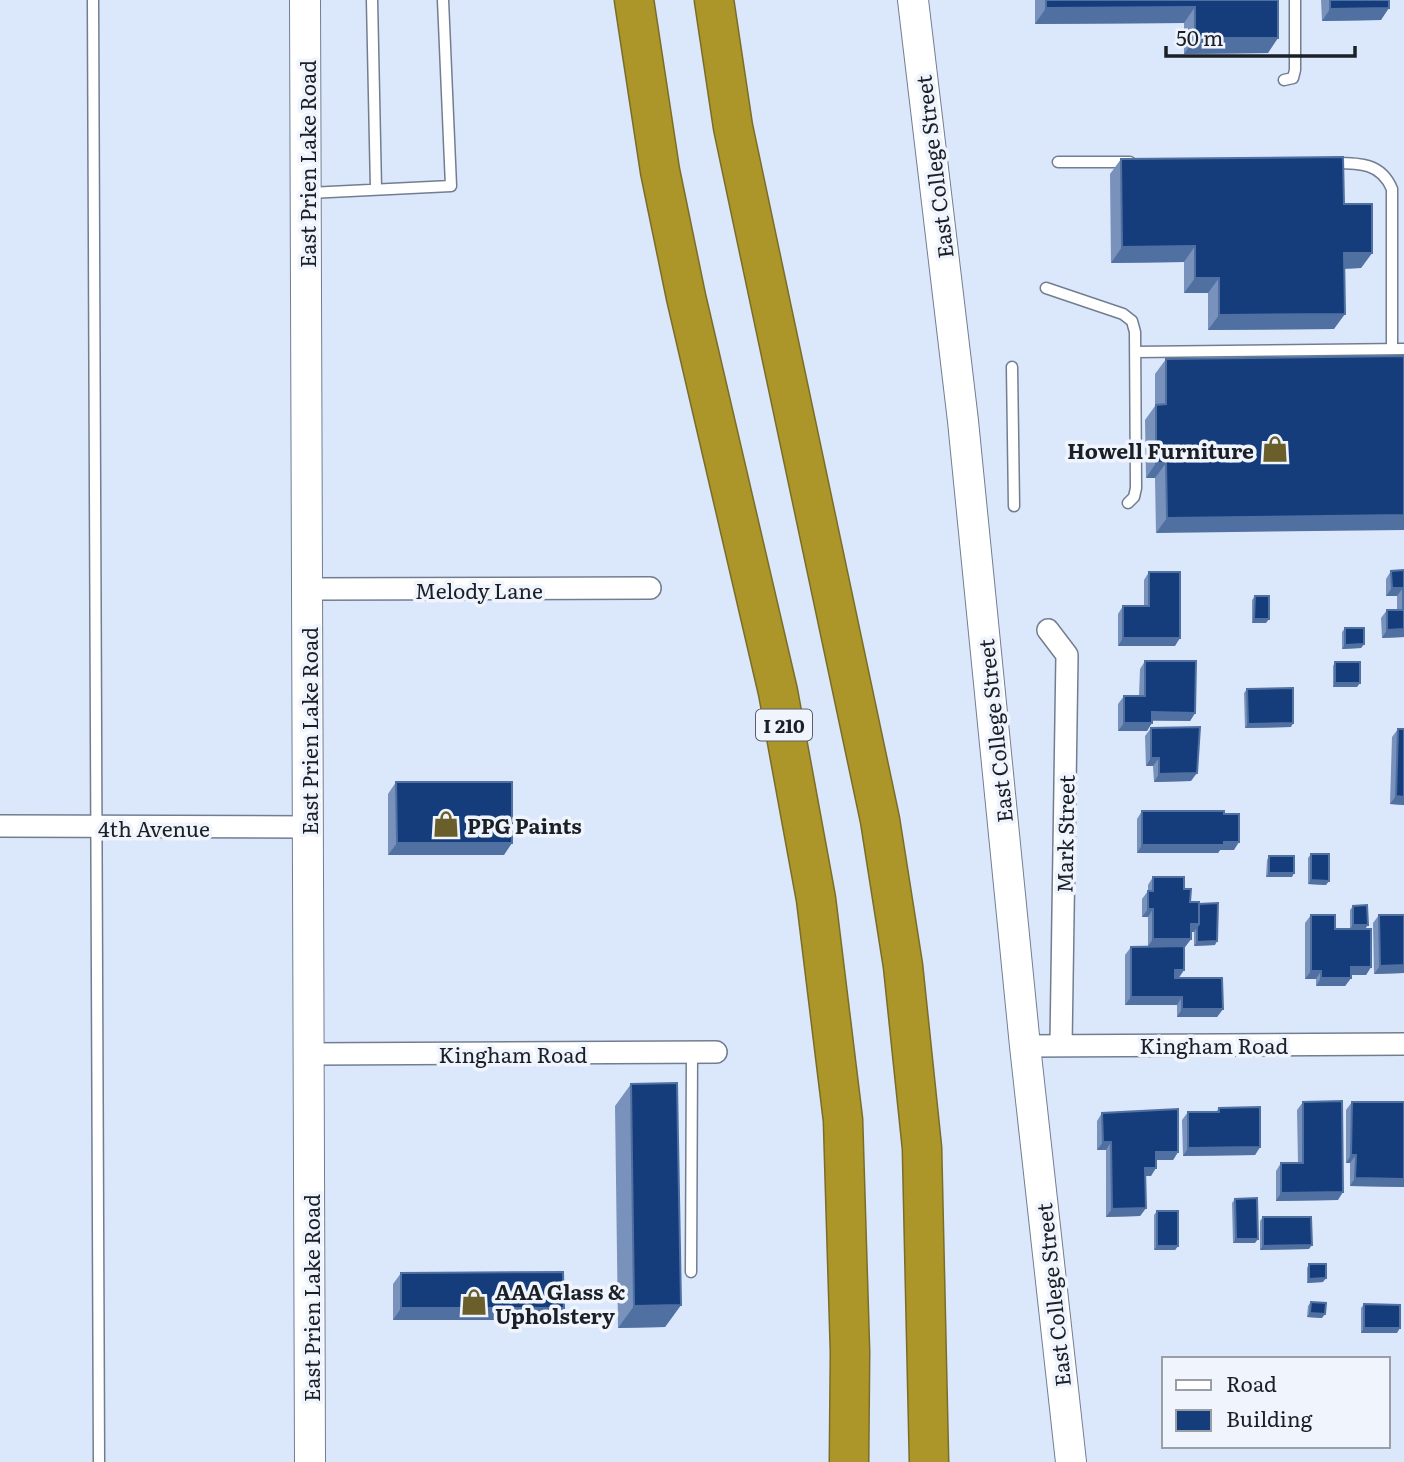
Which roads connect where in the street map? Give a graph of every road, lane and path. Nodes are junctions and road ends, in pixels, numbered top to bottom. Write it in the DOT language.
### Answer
graph roads {
  1 [pos="93,0"];
  2 [pos="305,0"];
  3 [pos="319,0"];
  4 [pos="372,0"];
  5 [pos="443,0"];
  6 [pos="634,0"];
  7 [pos="714,0"];
  8 [pos="913,0"];
  9 [pos="1295,0"];
  10 [pos="1283,80"];
  11 [pos="1058,162"];
  12 [pos="1138,162"];
  13 [pos="1326,163"];
  14 [pos="376,190"];
  15 [pos="306,193"];
  16 [pos="1046,288"];
  17 [pos="1392,349"];
  18 [pos="1404,349"];
  19 [pos="1135,352"];
  20 [pos="1012,367"];
  21 [pos="1128,503"];
  22 [pos="1014,506"];
  23 [pos="650,588"];
  24 [pos="308,589"];
  25 [pos="1048,630"];
  26 [pos="0,826"];
  27 [pos="95,827"];
  28 [pos="309,827"];
  29 [pos="1404,1044"];
  30 [pos="1061,1045"];
  31 [pos="1025,1046"];
  32 [pos="692,1052"];
  33 [pos="716,1052"];
  34 [pos="310,1054"];
  35 [pos="691,1272"];
  36 [pos="99,1462"];
  37 [pos="310,1462"];
  38 [pos="849,1462"];
  39 [pos="929,1462"];
  40 [pos="1071,1462"];
  1 -- 27 [label="lane"];
  2 -- 3 [label="lane"];
  2 -- 15 [label="street, East Prien Lake Road"];
  4 -- 14 [label="lane"];
  5 -- 14 [label="lane"];
  6 -- 38 [label="highway, I 210"];
  7 -- 39 [label="highway"];
  8 -- 31 [label="street, East College Street"];
  9 -- 10 [label="lane"];
  11 -- 12 [label="lane"];
  13 -- 17 [label="lane"];
  14 -- 15 [label="lane"];
  15 -- 24 [label="street, East Prien Lake Road"];
  16 -- 19 [label="lane"];
  17 -- 18 [label="lane"];
  17 -- 19 [label="lane"];
  19 -- 21 [label="lane"];
  20 -- 22 [label="lane"];
  23 -- 24 [label="street, Melody Lane"];
  24 -- 28 [label="street, East Prien Lake Road"];
  25 -- 30 [label="street, Mark Street"];
  26 -- 27 [label="street, 4th Avenue"];
  27 -- 28 [label="street, 4th Avenue"];
  27 -- 36 [label="lane"];
  28 -- 34 [label="street, East Prien Lake Road"];
  29 -- 30 [label="street, Kingham Road"];
  30 -- 31 [label="street, Kingham Road"];
  31 -- 40 [label="street, East College Street"];
  32 -- 33 [label="street, Kingham Road"];
  32 -- 34 [label="street, Kingham Road"];
  32 -- 35 [label="lane"];
  34 -- 37 [label="street, East Prien Lake Road"];
}
